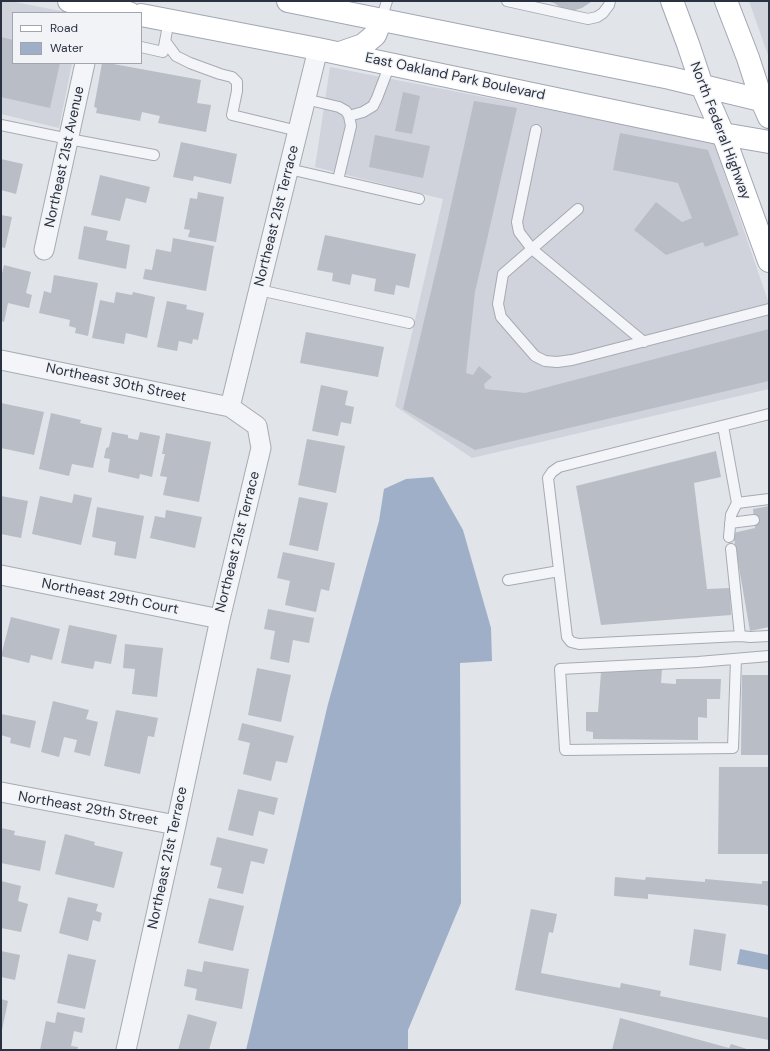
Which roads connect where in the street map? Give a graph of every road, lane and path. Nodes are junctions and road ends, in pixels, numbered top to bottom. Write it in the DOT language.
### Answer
graph roads {
  1 [pos="69,1"];
  2 [pos="288,1"];
  3 [pos="507,1"];
  4 [pos="610,1"];
  5 [pos="672,1"];
  6 [pos="726,1"];
  7 [pos="97,10"];
  8 [pos="384,10"];
  9 [pos="118,12"];
  10 [pos="142,16"];
  11 [pos="167,31"];
  12 [pos="142,47"];
  13 [pos="318,49"];
  14 [pos="340,53"];
  15 [pos="85,64"];
  16 [pos="390,64"];
  17 [pos="702,86"];
  18 [pos="305,100"];
  19 [pos="767,107"];
  20 [pos="349,116"];
  21 [pos="1,125"];
  22 [pos="536,130"];
  23 [pos="298,132"];
  24 [pos="723,134"];
  25 [pos="68,140"];
  26 [pos="769,142"];
  27 [pos="154,155"];
  28 [pos="288,169"];
  29 [pos="338,180"];
  30 [pos="419,199"];
  31 [pos="578,209"];
  32 [pos="532,249"];
  33 [pos="44,250"];
  34 [pos="769,261"];
  35 [pos="259,290"];
  36 [pos="769,309"];
  37 [pos="409,323"];
  38 [pos="644,342"];
  39 [pos="1,360"];
  40 [pos="230,407"];
  41 [pos="769,414"];
  42 [pos="723,426"];
  43 [pos="769,499"];
  44 [pos="737,503"];
  45 [pos="754,520"];
  46 [pos="730,523"];
  47 [pos="729,536"];
  48 [pos="731,549"];
  49 [pos="559,571"];
  50 [pos="1,575"];
  51 [pos="508,580"];
  52 [pos="220,619"];
  53 [pos="740,636"];
  54 [pos="769,636"];
  55 [pos="769,656"];
  56 [pos="736,659"];
  57 [pos="1,792"];
  58 [pos="176,825"];
  59 [pos="126,1050"];
  1 -- 7 [label="main road"];
  2 -- 8 [label="main road"];
  3 -- 4 [label="lane"];
  5 -- 17 [label="main road, North Federal Highway"];
  6 -- 19 [label="main road"];
  7 -- 9 [label="main road"];
  8 -- 14 [label="main road"];
  8 -- 17 [label="main road"];
  10 -- 11 [label="main road, East Oakland Park Boulevard"];
  11 -- 12 [label="lane"];
  11 -- 13 [label="main road, East Oakland Park Boulevard"];
  11 -- 23 [label="lane"];
  13 -- 14 [label="main road, East Oakland Park Boulevard"];
  13 -- 18 [label="street, Northeast 21st Terrace"];
  14 -- 16 [label="main road, East Oakland Park Boulevard"];
  15 -- 25 [label="street, Northeast 21st Avenue"];
  16 -- 20 [label="lane"];
  16 -- 24 [label="main road, East Oakland Park Boulevard"];
  17 -- 19 [label="main road"];
  17 -- 24 [label="main road, North Federal Highway"];
  18 -- 20 [label="lane"];
  18 -- 23 [label="street, Northeast 21st Terrace"];
  20 -- 29 [label="lane"];
  21 -- 25 [label="lane"];
  22 -- 32 [label="lane"];
  23 -- 28 [label="street, Northeast 21st Terrace"];
  24 -- 26 [label="main road, East Oakland Park Boulevard"];
  24 -- 34 [label="main road, North Federal Highway"];
  25 -- 27 [label="lane"];
  25 -- 33 [label="street, Northeast 21st Avenue"];
  28 -- 29 [label="lane"];
  28 -- 35 [label="street, Northeast 21st Terrace"];
  29 -- 30 [label="lane"];
  31 -- 32 [label="lane"];
  32 -- 38 [label="lane"];
  32 -- 38 [label="lane"];
  35 -- 37 [label="lane"];
  35 -- 40 [label="street, Northeast 21st Terrace"];
  36 -- 38 [label="lane"];
  39 -- 40 [label="street, Northeast 30th Street"];
  40 -- 52 [label="street, Northeast 21st Terrace"];
  41 -- 42 [label="lane"];
  42 -- 44 [label="lane"];
  42 -- 49 [label="lane"];
  43 -- 44 [label="lane"];
  44 -- 46 [label="lane"];
  45 -- 46 [label="lane"];
  46 -- 47 [label="lane"];
  48 -- 53 [label="lane"];
  49 -- 51 [label="lane"];
  49 -- 53 [label="lane"];
  50 -- 52 [label="street, Northeast 29th Court"];
  52 -- 58 [label="street, Northeast 21st Terrace"];
  53 -- 54 [label="lane"];
  55 -- 56 [label="lane"];
  56 -- 56 [label="lane"];
  57 -- 58 [label="street, Northeast 29th Street"];
  58 -- 59 [label="street, Northeast 21st Terrace"];
}
